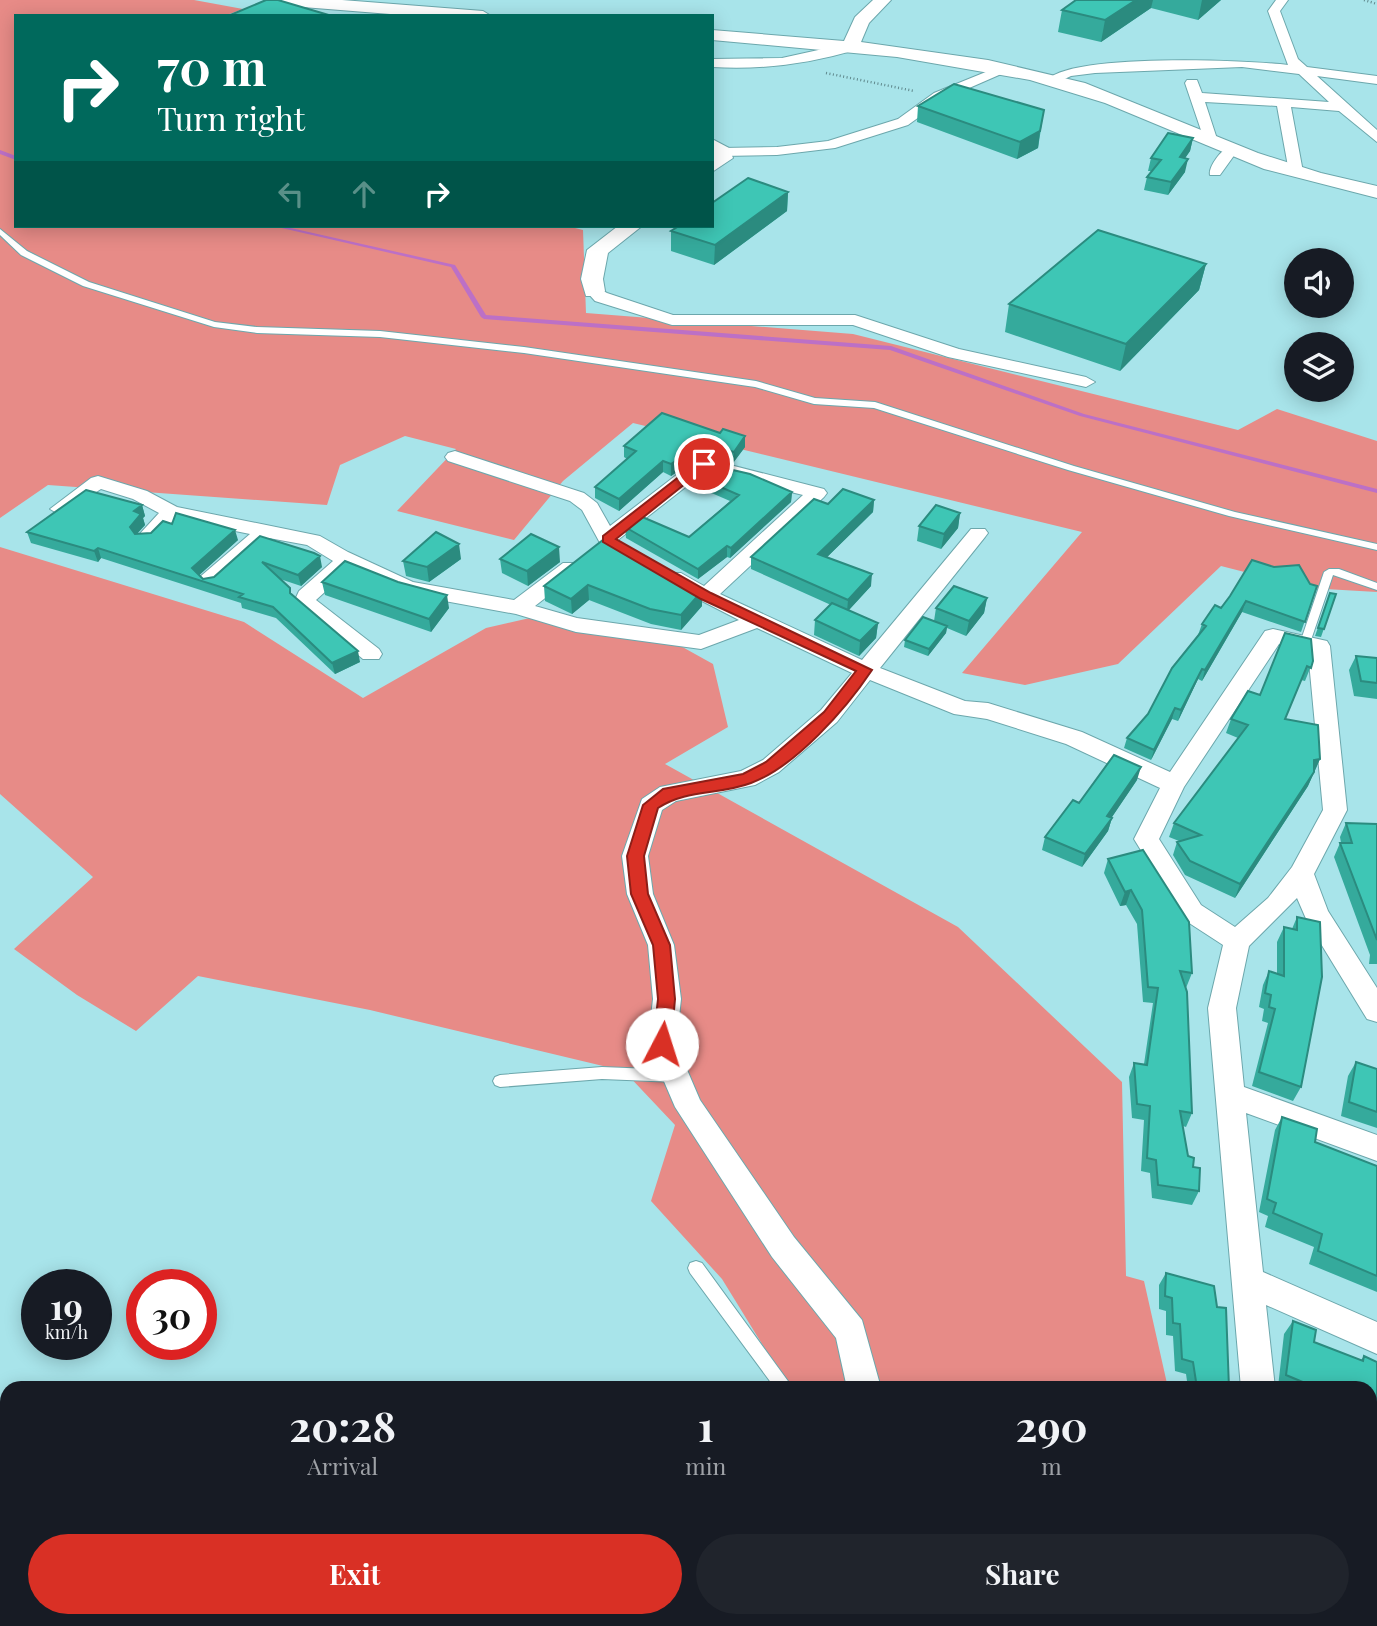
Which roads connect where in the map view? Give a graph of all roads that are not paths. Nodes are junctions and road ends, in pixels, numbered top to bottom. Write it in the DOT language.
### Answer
graph roads {
  1 [pos="278,0"];
  2 [pos="883,0"];
  3 [pos="1282,0"];
  4 [pos="457,14"];
  5 [pos="714,35"];
  6 [pos="849,47"];
  7 [pos="714,64"];
  8 [pos="1187,65"];
  9 [pos="1007,68"];
  10 [pos="1303,70"];
  11 [pos="1054,80"];
  12 [pos="1377,80"];
  13 [pos="1197,97"];
  14 [pos="1283,103"];
  15 [pos="1346,107"];
  16 [pos="1377,138"];
  17 [pos="1211,142"];
  18 [pos="1231,150"];
  19 [pos="716,154"];
  20 [pos="1215,172"];
  21 [pos="1296,172"];
  22 [pos="1377,192"];
  23 [pos="628,228"];
  24 [pos="0,231"];
  25 [pos="594,291"];
  26 [pos="1086,382"];
  27 [pos="455,457"];
  28 [pos="171,512"];
  29 [pos="42,522"];
  30 [pos="267,529"];
  31 [pos="978,533"];
  32 [pos="146,538"];
  33 [pos="607,539"];
  34 [pos="1377,547"];
  35 [pos="629,552"];
  36 [pos="347,560"];
  37 [pos="651,565"];
  38 [pos="208,581"];
  39 [pos="1377,587"];
  40 [pos="706,596"];
  41 [pos="518,608"];
  42 [pos="758,620"];
  43 [pos="1305,643"];
  44 [pos="371,654"];
  45 [pos="865,670"];
  46 [pos="1174,784"];
  47 [pos="1301,874"];
  48 [pos="1237,941"];
  49 [pos="1377,1011"];
  50 [pos="676,1076"];
  51 [pos="500,1081"];
  52 [pos="1230,1094"];
  53 [pos="1377,1149"];
  54 [pos="696,1268"];
  55 [pos="1250,1282"];
  56 [pos="1377,1338"];
  57 [pos="780,1381"];
  58 [pos="862,1381"];
  59 [pos="1257,1381"];
  1 -- 4 [label="street"];
  2 -- 6 [label="street"];
  3 -- 10 [label="street"];
  5 -- 6 [label="street"];
  6 -- 7 [label="street"];
  6 -- 9 [label="street"];
  8 -- 10 [label="street"];
  8 -- 11 [label="street"];
  8 -- 13 [label="street"];
  9 -- 11 [label="street"];
  9 -- 19 [label="street"];
  10 -- 12 [label="street"];
  10 -- 15 [label="street"];
  11 -- 17 [label="street"];
  13 -- 14 [label="street"];
  13 -- 17 [label="street"];
  14 -- 15 [label="street"];
  14 -- 21 [label="street"];
  15 -- 16 [label="street"];
  17 -- 18 [label="street"];
  18 -- 20 [label="street"];
  18 -- 21 [label="street"];
  21 -- 22 [label="street"];
  23 -- 25 [label="street"];
  24 -- 34 [label="lane"];
  25 -- 26 [label="street"];
  27 -- 33 [label="street"];
  28 -- 29 [label="street"];
  28 -- 30 [label="street"];
  28 -- 32 [label="street"];
  30 -- 36 [label="street"];
  30 -- 38 [label="street"];
  31 -- 45 [label="street"];
  33 -- 35 [label="street"];
  33 -- 40 [label="street"];
  33 -- 41 [label="street"];
  36 -- 41 [label="street"];
  36 -- 44 [label="street"];
  37 -- 40 [label="street"];
  39 -- 43 [label="lane"];
  40 -- 42 [label="street"];
  41 -- 42 [label="street"];
  42 -- 45 [label="street"];
  43 -- 46 [label="street"];
  43 -- 47 [label="street"];
  45 -- 46 [label="street"];
  45 -- 50 [label="street"];
  46 -- 48 [label="street"];
  47 -- 48 [label="street"];
  47 -- 49 [label="street"];
  48 -- 52 [label="street"];
  50 -- 51 [label="lane"];
  50 -- 58 [label="street"];
  52 -- 53 [label="street"];
  52 -- 55 [label="street"];
  54 -- 57 [label="lane"];
  55 -- 56 [label="street"];
  55 -- 59 [label="street"];
}
